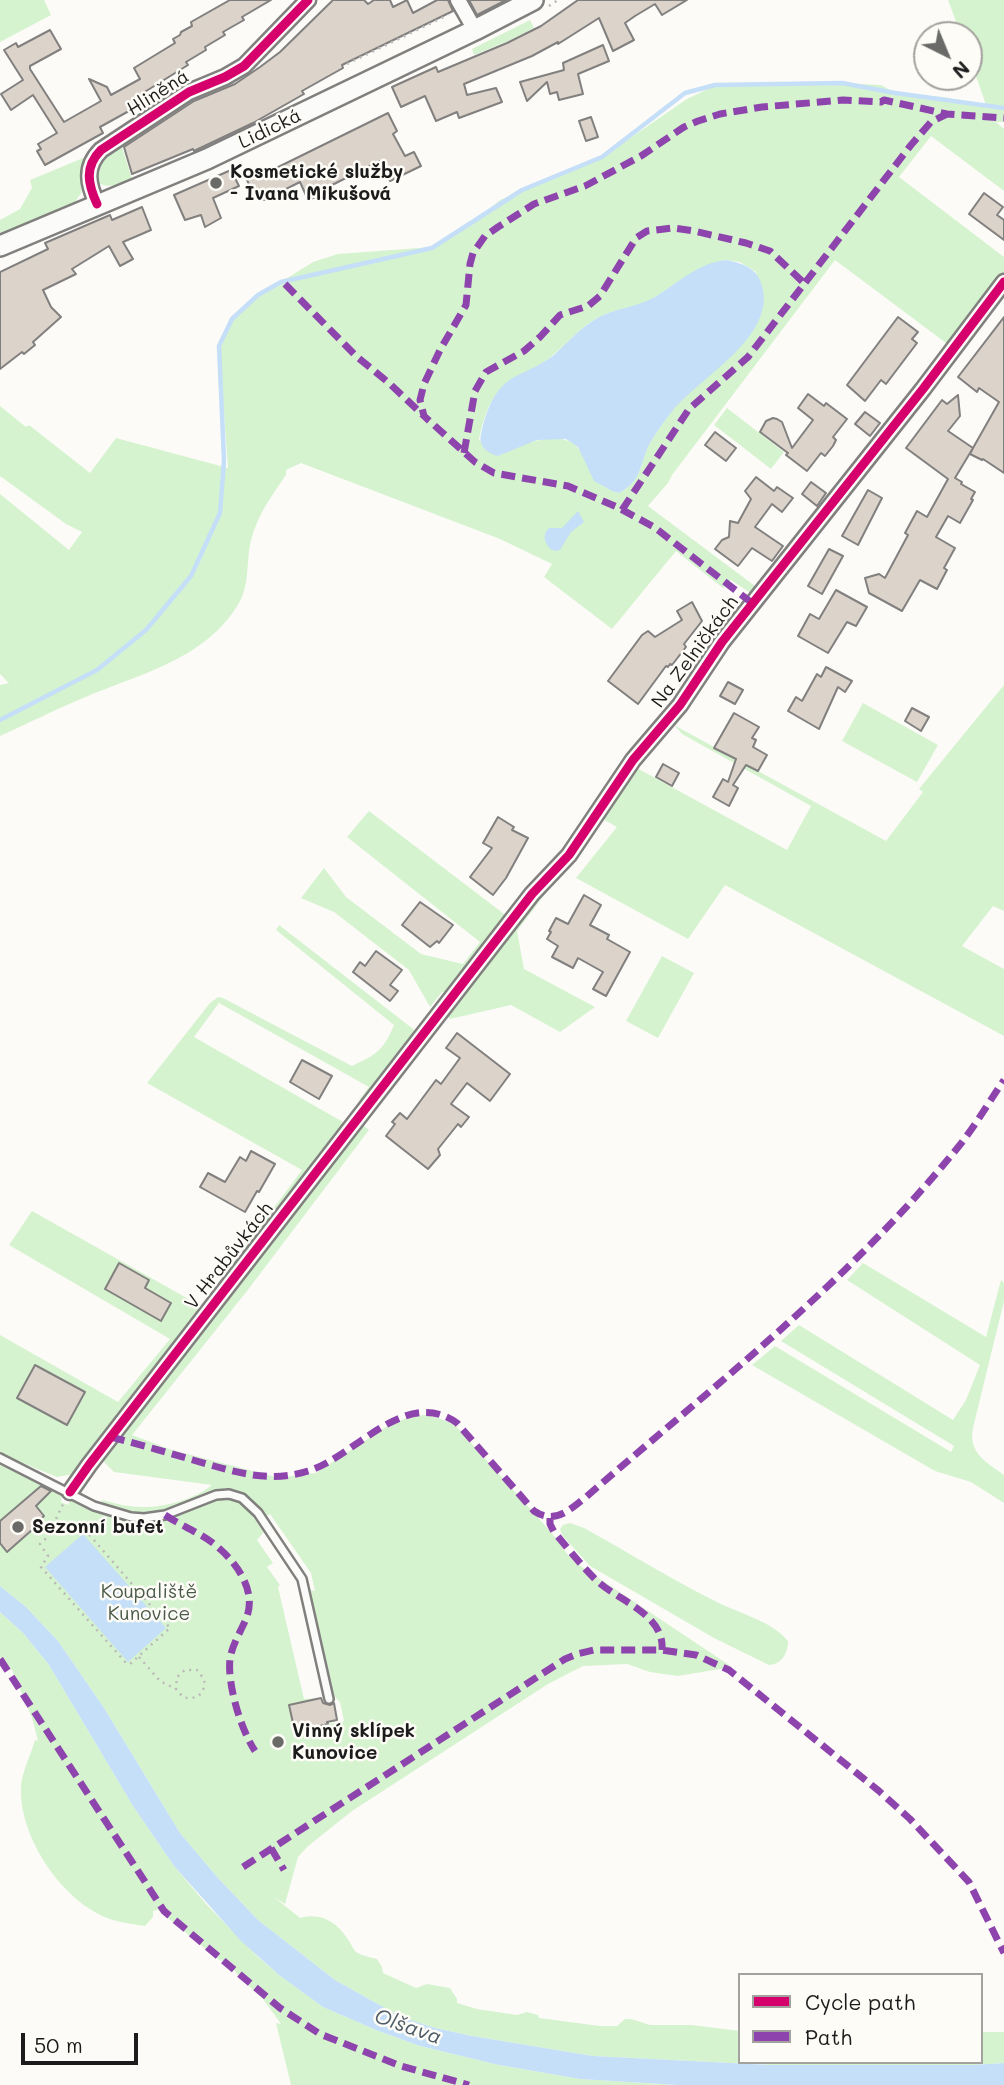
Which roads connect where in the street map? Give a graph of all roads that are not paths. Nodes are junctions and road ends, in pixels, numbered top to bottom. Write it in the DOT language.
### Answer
graph roads {
  1 [pos="308,0"];
  2 [pos="533,0"];
  3 [pos="457,5"];
  4 [pos="475,30"];
  5 [pos="97,204"];
  6 [pos="0,246"];
  7 [pos="1004,282"];
  8 [pos="417,1042"];
  9 [pos="0,1458"];
  10 [pos="70,1492"];
  11 [pos="329,1699"];
  1 -- 5 [label="street, Hliněná"];
  2 -- 4 [label="main road, Lidická"];
  3 -- 4 [label="street"];
  4 -- 5 [label="main road, Lidická"];
  5 -- 6 [label="main road, Lidická"];
  7 -- 8 [label="street, Na Zelničkách"];
  8 -- 10 [label="street, V Hrabůvkách"];
  9 -- 10 [label="lane"];
  10 -- 11 [label="lane"];
}
